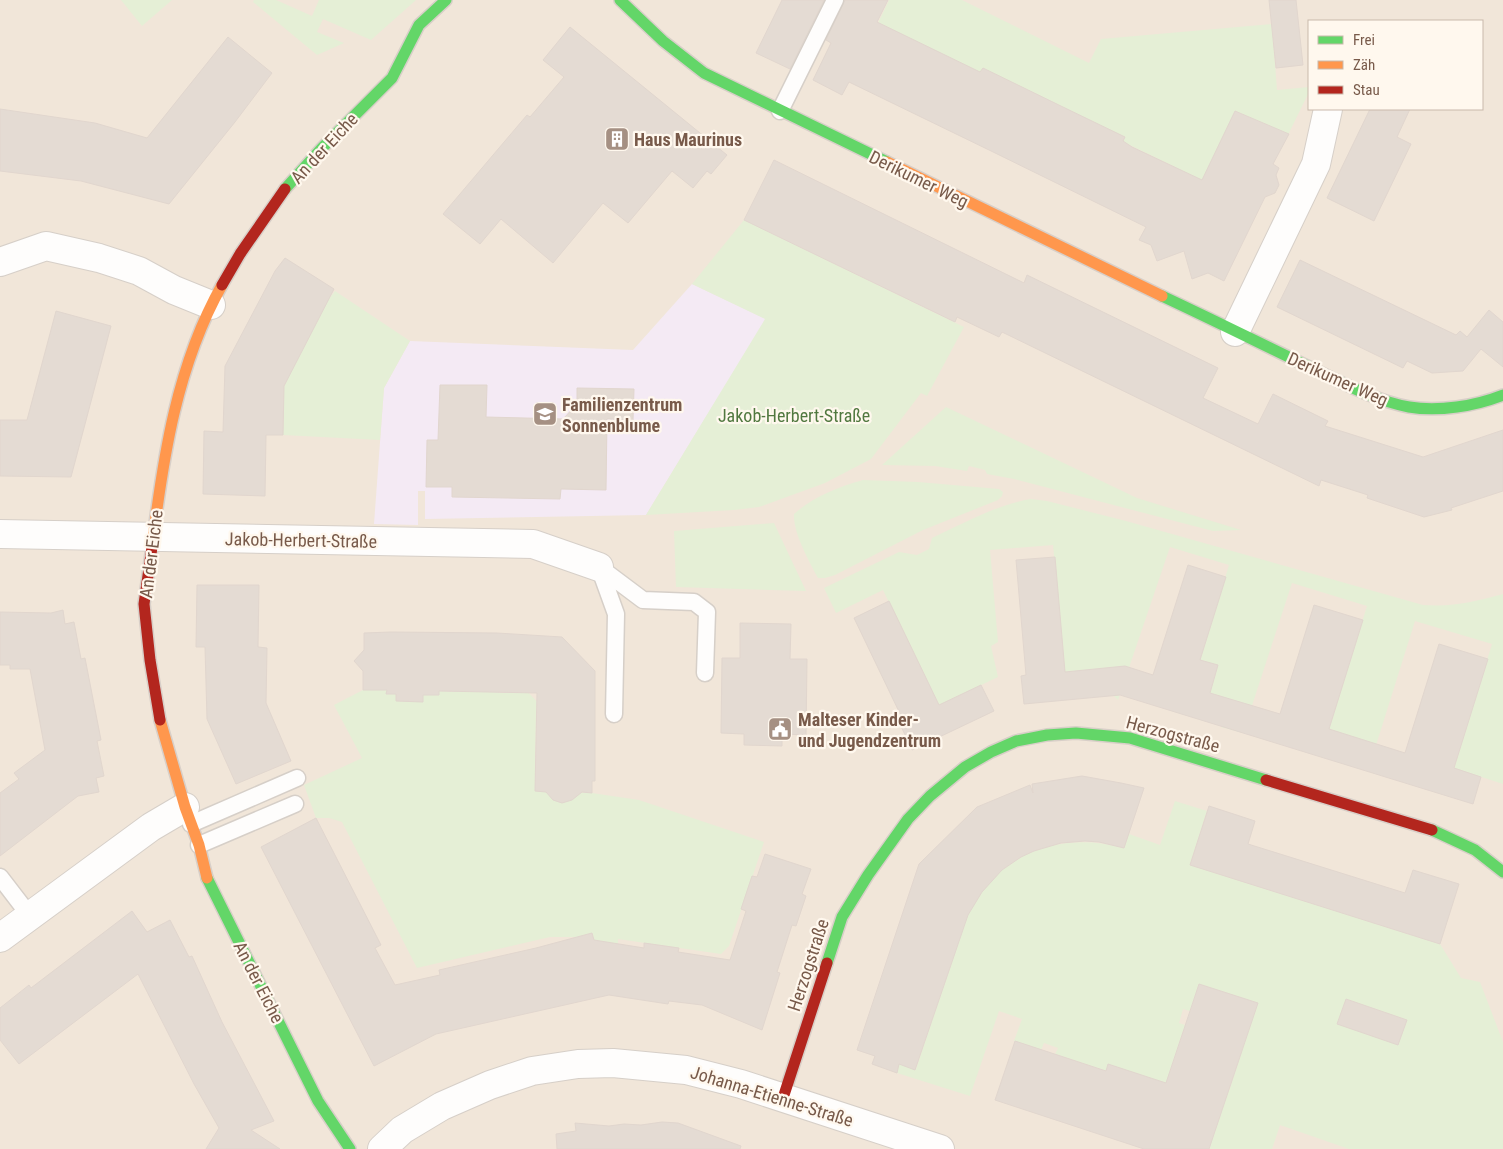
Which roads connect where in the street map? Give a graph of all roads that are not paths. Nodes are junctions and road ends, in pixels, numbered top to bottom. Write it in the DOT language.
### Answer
graph roads {
  1 [pos="446,0"];
  2 [pos="620,0"];
  3 [pos="835,0"];
  4 [pos="1328,110"];
  5 [pos="780,111"];
  6 [pos="0,262"];
  7 [pos="211,305"];
  8 [pos="1235,332"];
  9 [pos="1503,395"];
  10 [pos="0,534"];
  11 [pos="152,538"];
  12 [pos="599,568"];
  13 [pos="705,673"];
  14 [pos="614,714"];
  15 [pos="297,778"];
  16 [pos="295,804"];
  17 [pos="188,815"];
  18 [pos="199,845"];
  19 [pos="1503,872"];
  20 [pos="0,877"];
  21 [pos="30,916"];
  22 [pos="0,938"];
  23 [pos="783,1098"];
  24 [pos="350,1149"];
  25 [pos="382,1149"];
  26 [pos="940,1149"];
  1 -- 7 [label="street, An der Eiche"];
  2 -- 5 [label="street, Derikumer Weg"];
  3 -- 5 [label="lane"];
  4 -- 8 [label="street"];
  5 -- 8 [label="street, Derikumer Weg"];
  6 -- 7 [label="street"];
  7 -- 11 [label="street, An der Eiche"];
  8 -- 9 [label="street, Derikumer Weg"];
  10 -- 11 [label="street, Jakob-Herbert-Straße"];
  11 -- 12 [label="street, Jakob-Herbert-Straße"];
  11 -- 17 [label="street, An der Eiche"];
  12 -- 13 [label="lane"];
  12 -- 14 [label="lane"];
  15 -- 17 [label="lane"];
  16 -- 18 [label="lane"];
  17 -- 18 [label="street, An der Eiche"];
  17 -- 21 [label="street"];
  18 -- 24 [label="street, An der Eiche"];
  19 -- 23 [label="street, Herzogstraße"];
  20 -- 21 [label="lane"];
  21 -- 22 [label="street"];
  23 -- 25 [label="street, Johanna-Etienne-Straße"];
  23 -- 26 [label="street, Johanna-Etienne-Straße"];
}
